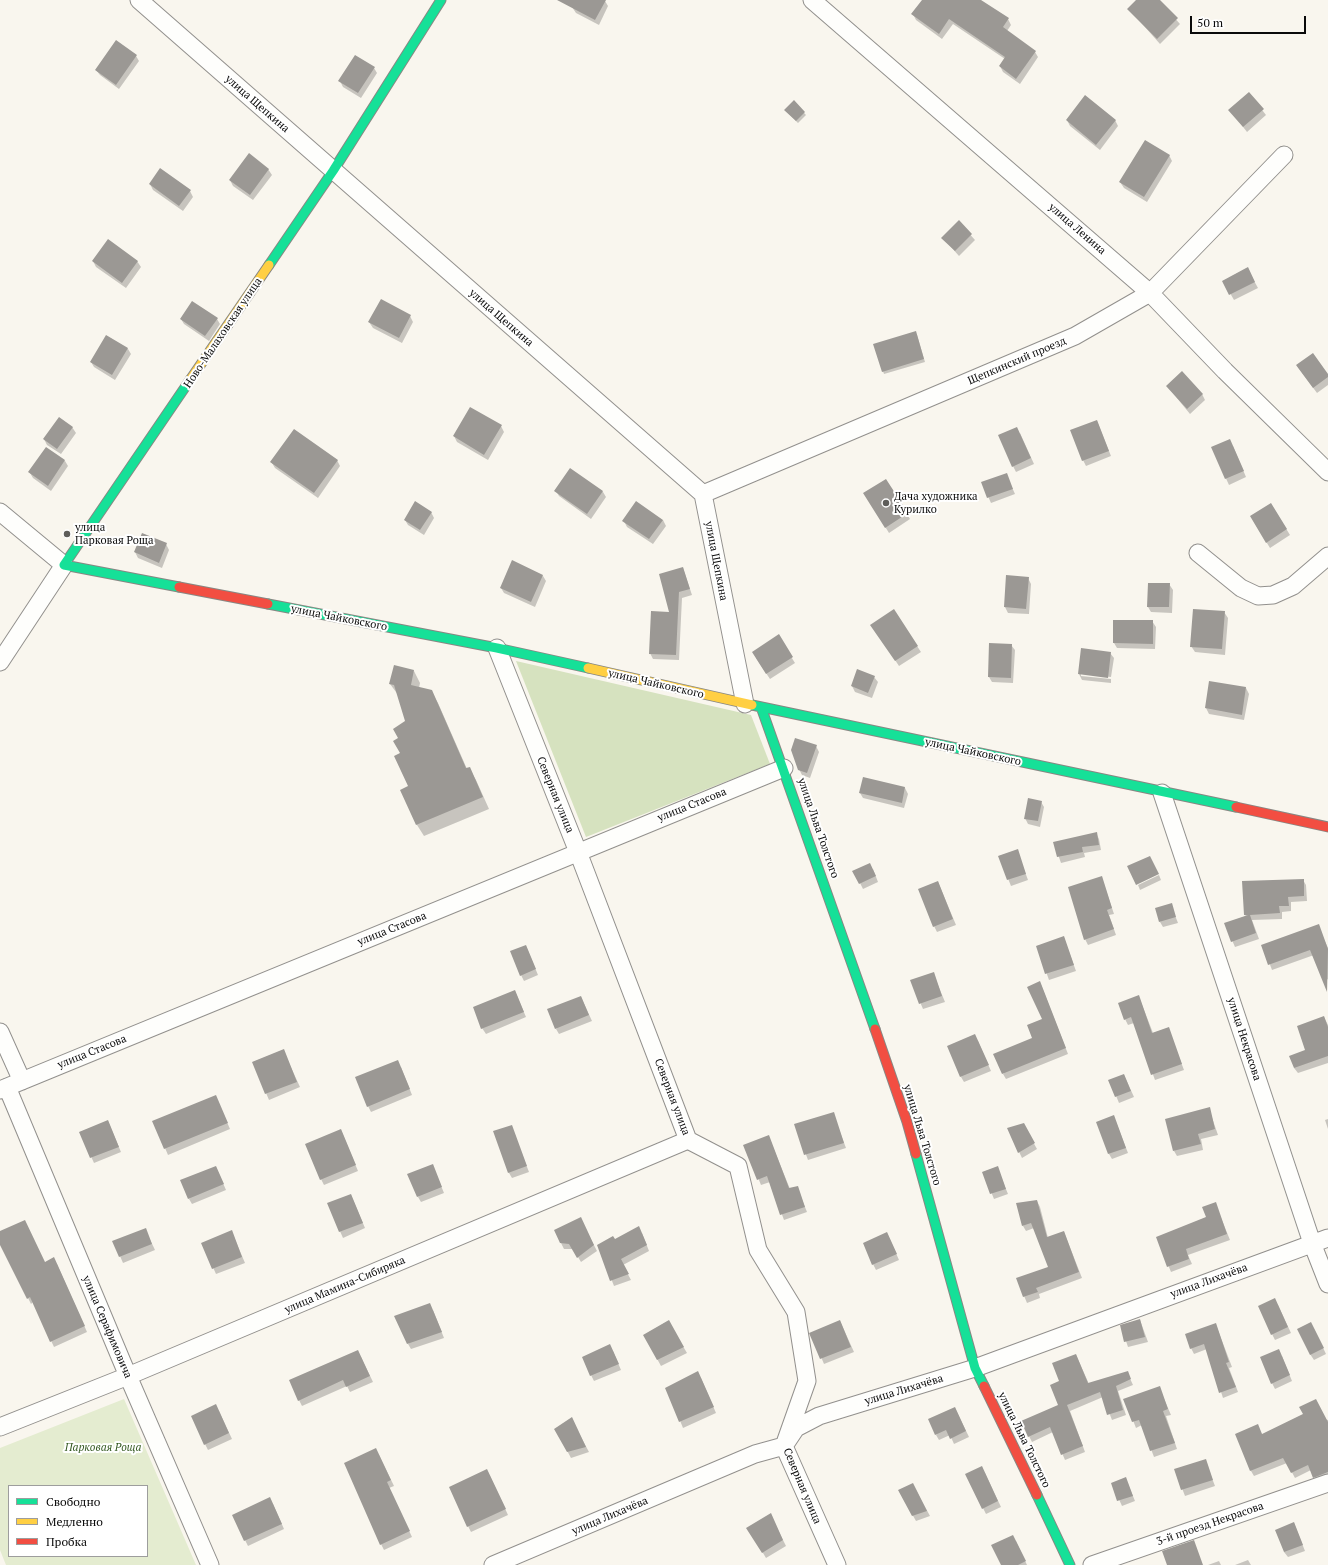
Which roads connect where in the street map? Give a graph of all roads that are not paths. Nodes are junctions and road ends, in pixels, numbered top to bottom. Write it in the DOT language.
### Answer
graph roads {
  1 [pos="139,0"];
  2 [pos="441,0"];
  3 [pos="812,0"];
  4 [pos="1284,155"];
  5 [pos="333,171"];
  6 [pos="1150,292"];
  7 [pos="1328,472"];
  8 [pos="703,494"];
  9 [pos="0,512"];
  10 [pos="1198,553"];
  11 [pos="1328,556"];
  12 [pos="64,565"];
  13 [pos="497,648"];
  14 [pos="0,662"];
  15 [pos="753,705"];
  16 [pos="784,768"];
  17 [pos="1162,793"];
  18 [pos="1328,827"];
  19 [pos="578,852"];
  20 [pos="0,1032"];
  21 [pos="10,1086"];
  22 [pos="688,1140"];
  23 [pos="1328,1238"];
  24 [pos="1312,1243"];
  25 [pos="1328,1284"];
  26 [pos="975,1368"];
  27 [pos="128,1376"];
  28 [pos="0,1427"];
  29 [pos="784,1446"];
  30 [pos="1328,1483"];
  31 [pos="210,1565"];
  32 [pos="493,1565"];
  33 [pos="837,1565"];
  34 [pos="1070,1565"];
  35 [pos="1092,1565"];
  1 -- 5 [label="street, улица Щепкина"];
  2 -- 5 [label="street, Ново-Малаховская улица"];
  3 -- 6 [label="street, улица Ленина"];
  4 -- 6 [label="street, Щепкинский проезд"];
  5 -- 8 [label="street, улица Щепкина"];
  5 -- 12 [label="street, Ново-Малаховская улица"];
  6 -- 7 [label="street, улица Ленина"];
  6 -- 8 [label="street, Щепкинский проезд"];
  8 -- 15 [label="street, улица Щепкина"];
  9 -- 12 [label="street, улица Чайковского"];
  10 -- 11 [label="street"];
  12 -- 13 [label="street, улица Чайковского"];
  12 -- 14 [label="street, Ново-Малаховская улица"];
  13 -- 15 [label="street, улица Чайковского"];
  13 -- 19 [label="street, Северная улица"];
  15 -- 16 [label="street, улица Льва Толстого"];
  15 -- 17 [label="street, улица Чайковского"];
  16 -- 19 [label="street, улица Стасова"];
  16 -- 26 [label="street, улица Льва Толстого"];
  17 -- 18 [label="street, улица Чайковского"];
  17 -- 24 [label="street, улица Некрасова"];
  19 -- 21 [label="street, улица Стасова"];
  19 -- 22 [label="street, Северная улица"];
  20 -- 21 [label="street, улица Серафимовича"];
  21 -- 27 [label="street, улица Серафимовича"];
  22 -- 27 [label="street, улица Мамина-Сибиряка"];
  22 -- 29 [label="street, Северная улица"];
  23 -- 24 [label="street, улица Лихачёва"];
  24 -- 25 [label="street, улица Некрасова"];
  24 -- 26 [label="street, улица Лихачёва"];
  26 -- 29 [label="street, улица Лихачёва"];
  26 -- 34 [label="street, улица Льва Толстого"];
  27 -- 28 [label="street, улица Мамина-Сибиряка"];
  27 -- 31 [label="street, улица Серафимовича"];
  29 -- 32 [label="street, улица Лихачёва"];
  29 -- 33 [label="street, Северная улица"];
  30 -- 35 [label="street, 3-й проезд Некрасова"];
}
